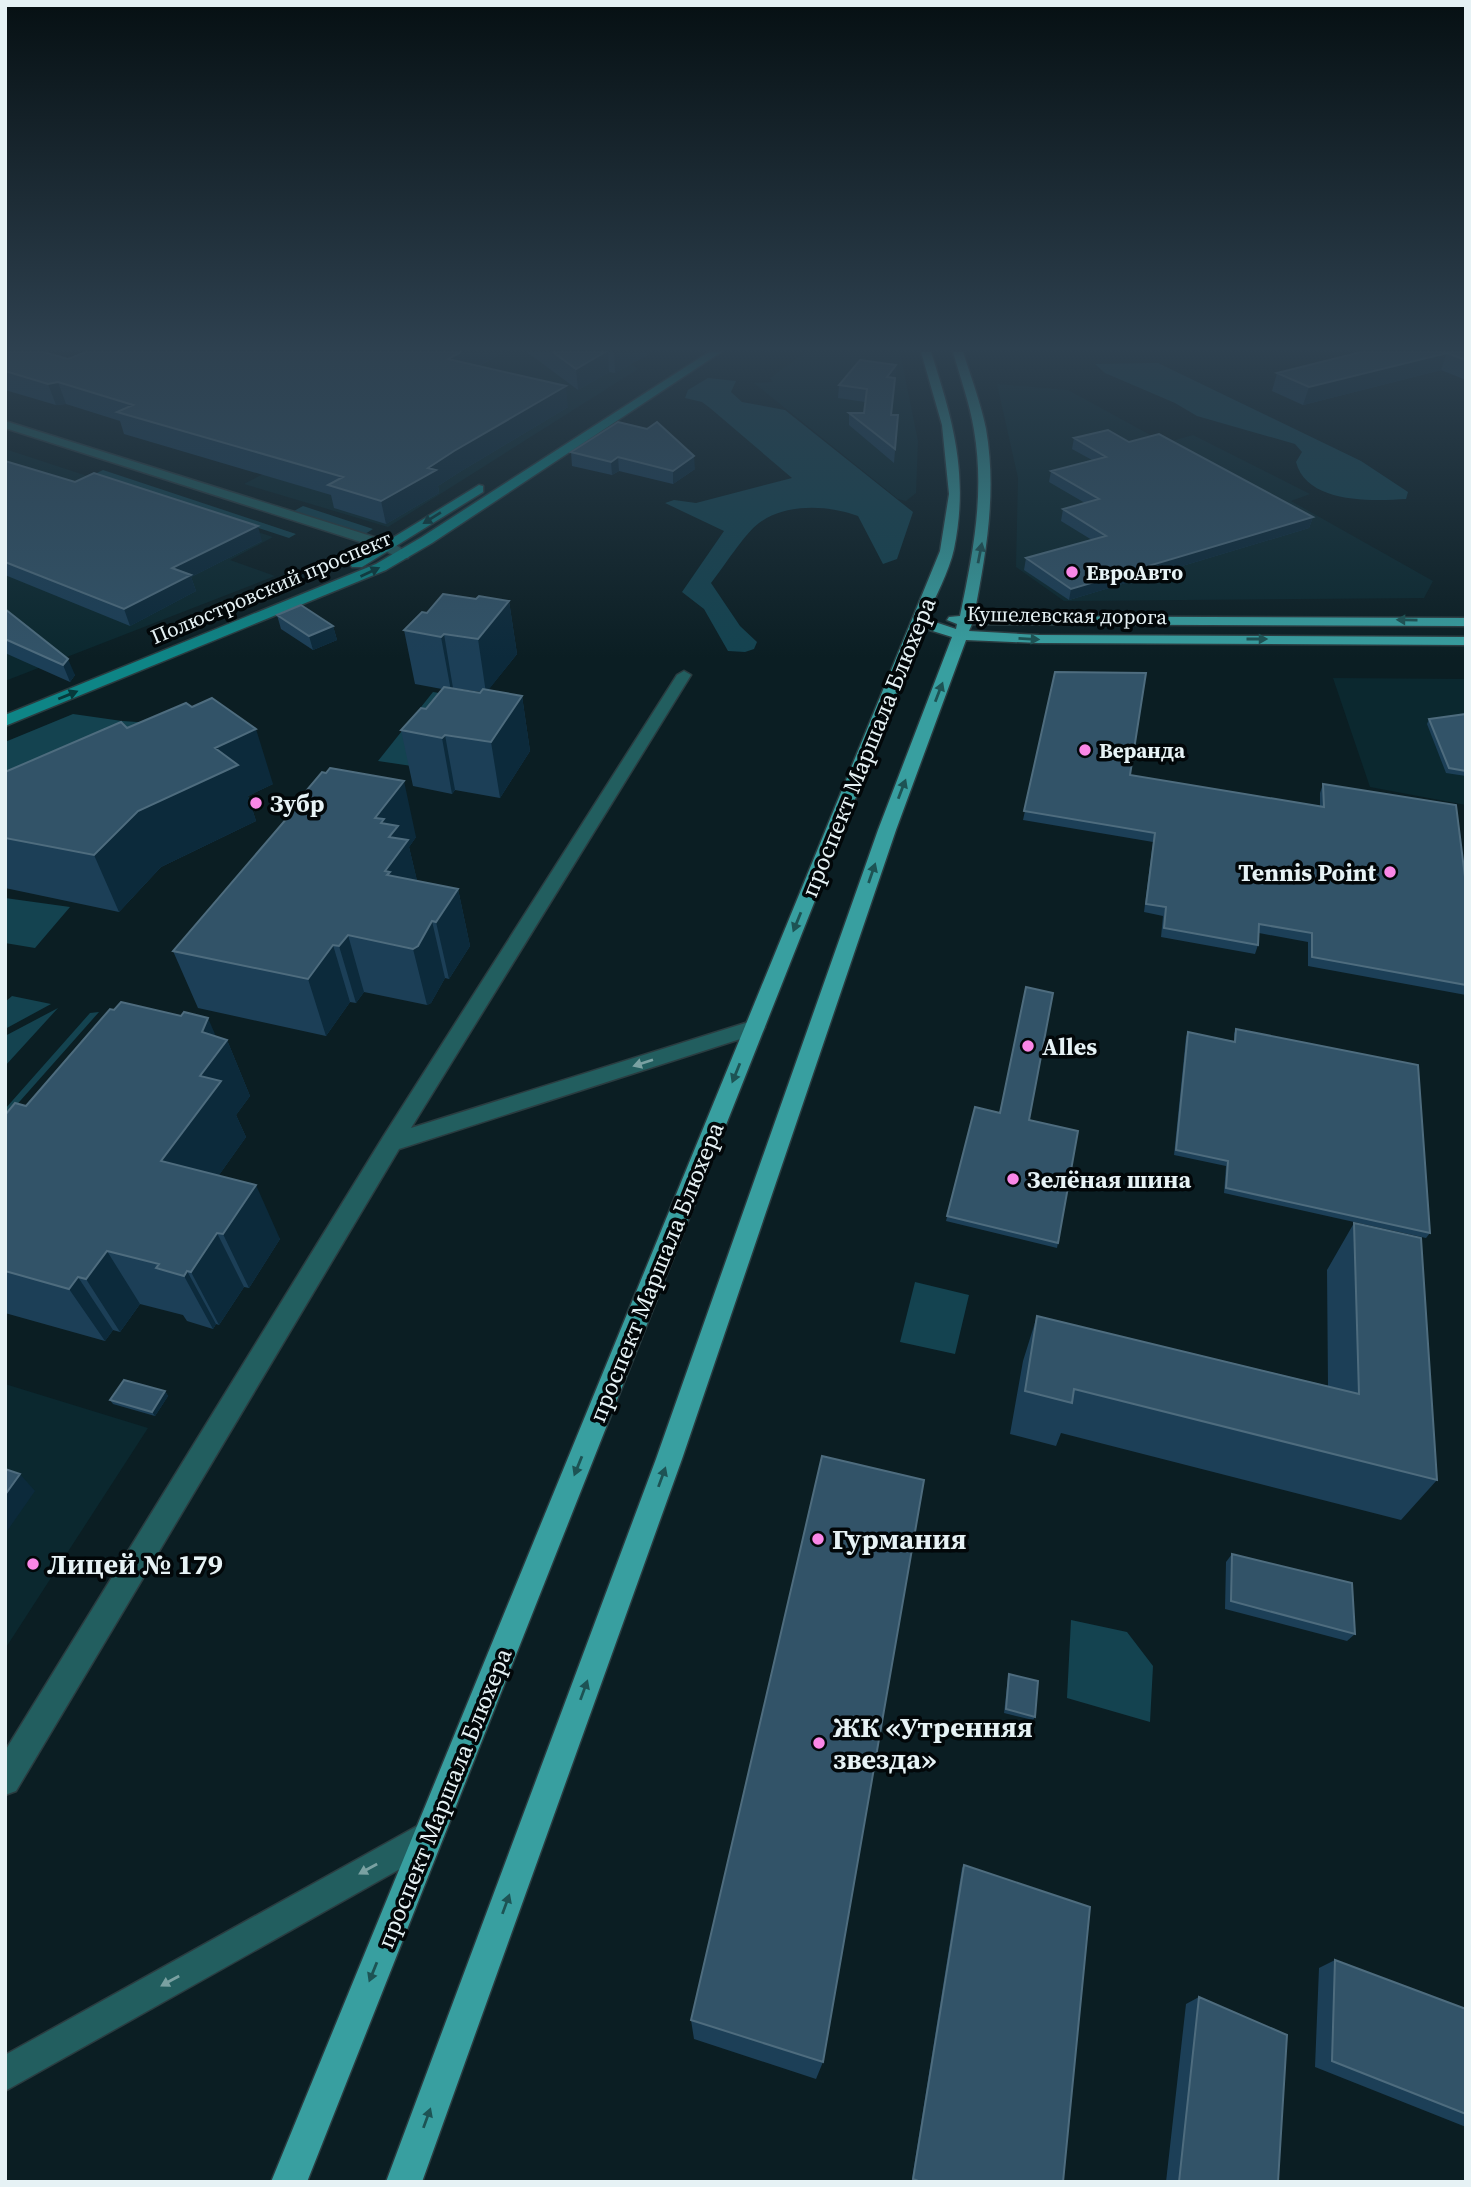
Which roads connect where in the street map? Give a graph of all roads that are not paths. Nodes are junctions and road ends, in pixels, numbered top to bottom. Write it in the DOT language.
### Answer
graph roads {
  1 [pos="71,454"];
  2 [pos="96,454"];
  3 [pos="536,454"];
  4 [pos="559,454"];
  5 [pos="951,454"];
  6 [pos="983,454"];
  7 [pos="520,464"];
  8 [pos="493,480"];
  9 [pos="382,549"];
  10 [pos="403,555"];
  11 [pos="920,622"];
  12 [pos="1466,622"];
  13 [pos="964,628"];
  14 [pos="1466,641"];
  15 [pos="684,675"];
  16 [pos="5,705"];
  17 [pos="5,720"];
  18 [pos="755,1027"];
  19 [pos="391,1143"];
  20 [pos="5,1780"];
  21 [pos="428,1836"];
  22 [pos="5,2074"];
  23 [pos="289,2182"];
  24 [pos="404,2182"];
  1 -- 9 [label="street"];
  2 -- 9 [label="street"];
  3 -- 7 [label="main road"];
  4 -- 10 [label="main road, Полюстровский проспект"];
  5 -- 11 [label="main road, проспект Маршала Блюхера"];
  13 -- 6 [label="main road, проспект Маршала Блюхера, one-way"];
  8 -- 9 [label="main road, Полюстровский проспект, one-way"];
  9 -- 10 [label="street"];
  9 -- 16 [label="main road, Полюстровский проспект"];
  17 -- 10 [label="main road, Полюстровский проспект, one-way"];
  11 -- 13 [label="main road, Кушелевская дорога"];
  11 -- 18 [label="main road, проспект Маршала Блюхера, one-way"];
  12 -- 13 [label="main road, Кушелевская дорога, one-way"];
  13 -- 14 [label="main road, Кушелевская дорога, one-way"];
  24 -- 13 [label="main road, проспект Маршала Блюхера, one-way"];
  15 -- 19 [label="street"];
  18 -- 19 [label="street, one-way"];
  18 -- 21 [label="main road, проспект Маршала Блюхера, one-way"];
  19 -- 20 [label="street"];
  21 -- 22 [label="street, one-way"];
  21 -- 23 [label="main road, проспект Маршала Блюхера, one-way"];
}
